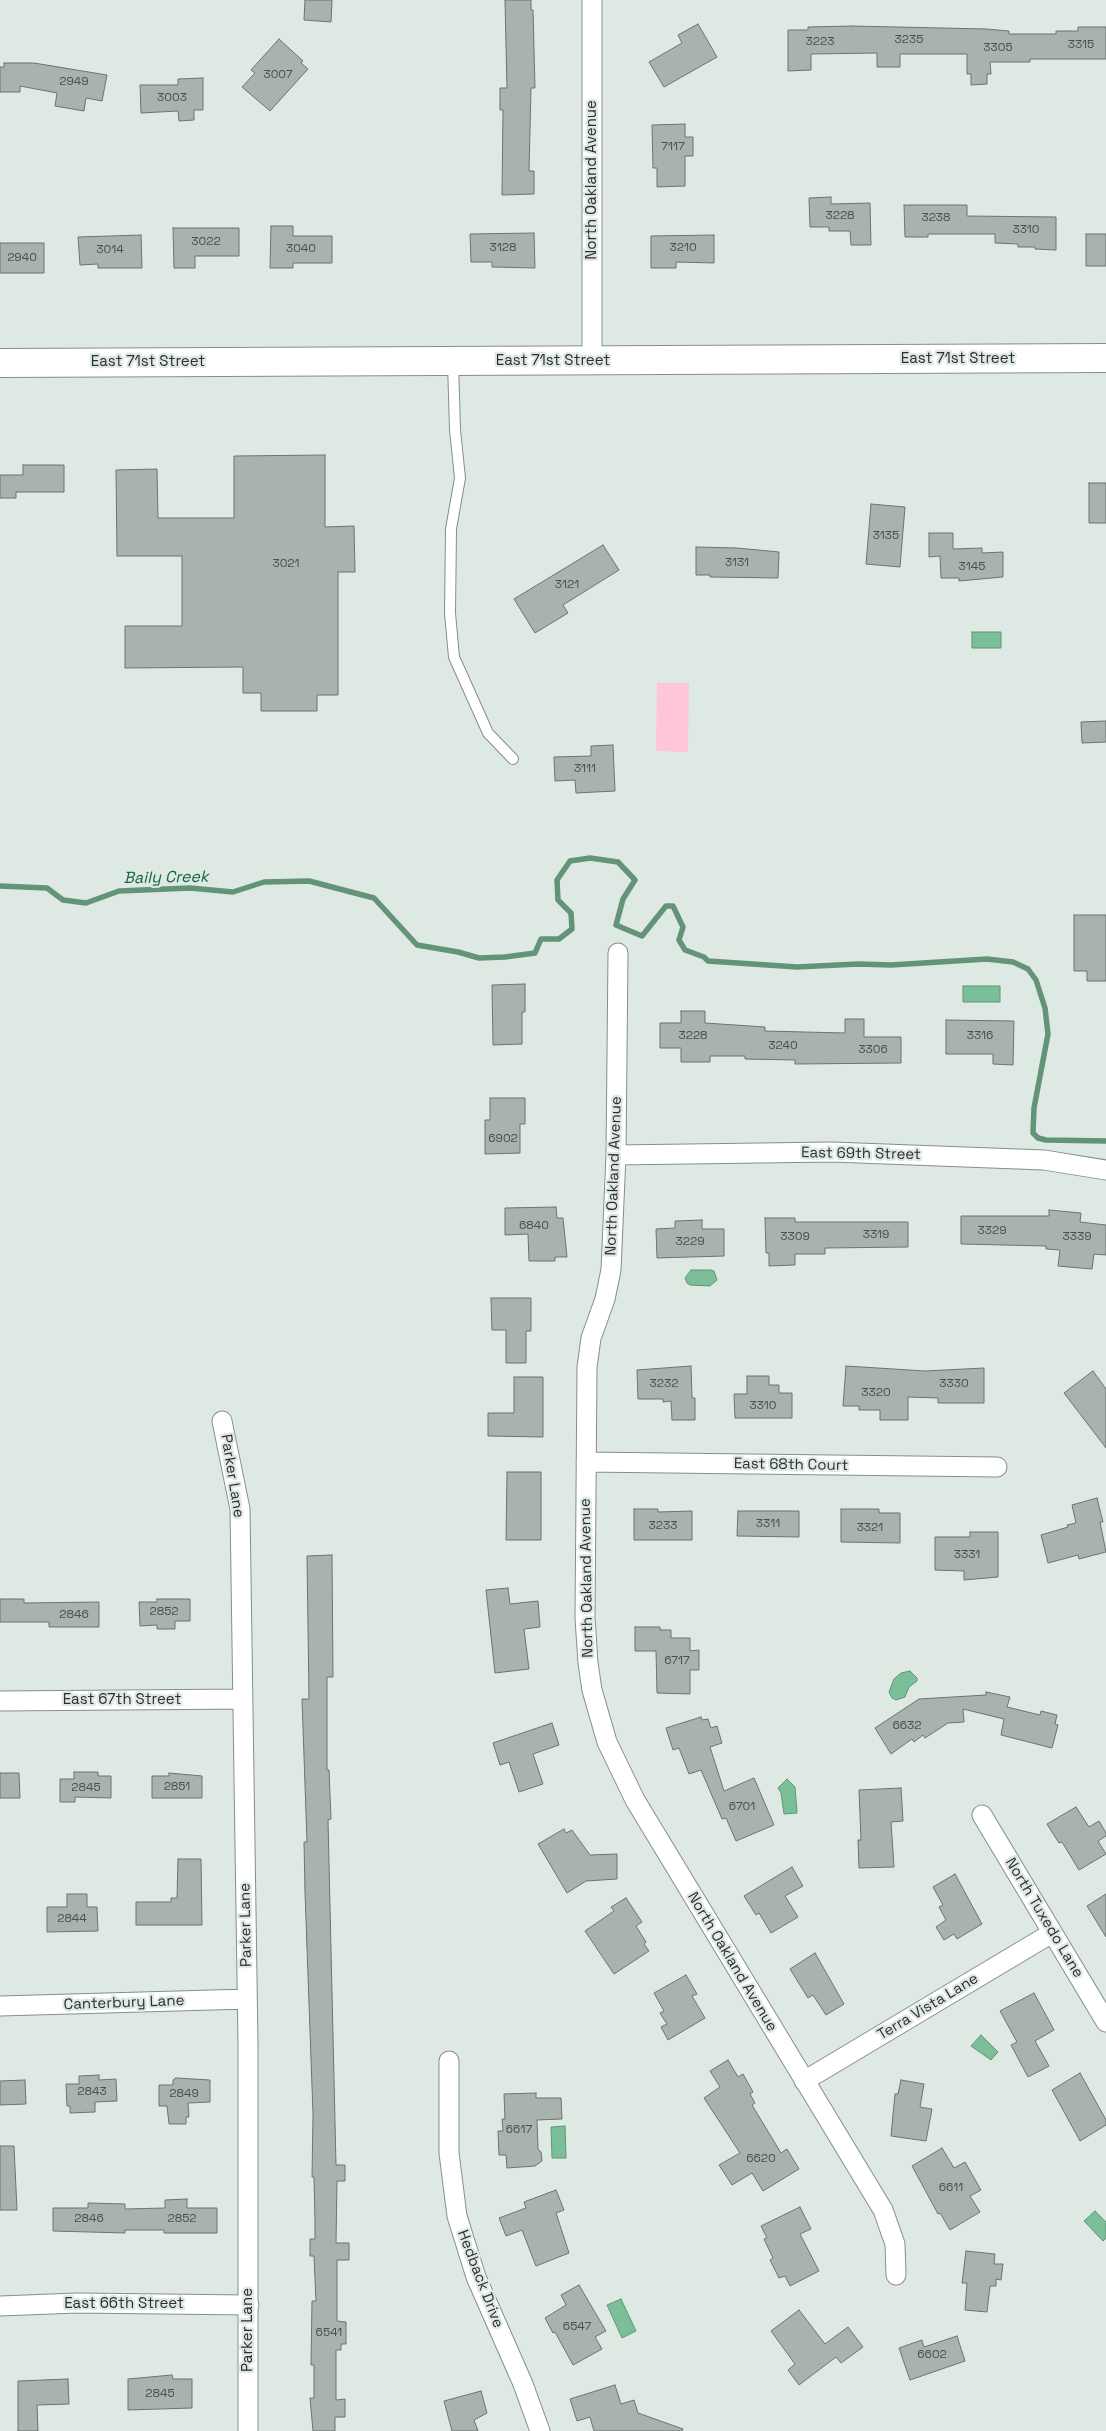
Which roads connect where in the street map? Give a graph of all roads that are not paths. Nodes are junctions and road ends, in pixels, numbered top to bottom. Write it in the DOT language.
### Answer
graph roads {
  1 [pos="592,0"];
  2 [pos="1106,358"];
  3 [pos="453,361"];
  4 [pos="592,361"];
  5 [pos="0,363"];
  6 [pos="513,759"];
  7 [pos="618,954"];
  8 [pos="616,1156"];
  9 [pos="1106,1170"];
  10 [pos="222,1420"];
  11 [pos="586,1462"];
  12 [pos="997,1467"];
  13 [pos="243,1699"];
  14 [pos="0,1701"];
  15 [pos="982,1815"];
  16 [pos="1052,1932"];
  17 [pos="247,1999"];
  18 [pos="0,2006"];
  19 [pos="1106,2022"];
  20 [pos="449,2062"];
  21 [pos="804,2081"];
  22 [pos="896,2275"];
  23 [pos="249,2305"];
  24 [pos="0,2306"];
  25 [pos="248,2431"];
  26 [pos="540,2431"];
  1 -- 4 [label="street, North Oakland Avenue"];
  2 -- 4 [label="main road, East 71st Street"];
  3 -- 4 [label="main road, East 71st Street"];
  3 -- 5 [label="main road, East 71st Street"];
  3 -- 6 [label="lane"];
  7 -- 8 [label="street, North Oakland Avenue"];
  8 -- 9 [label="street, East 69th Street"];
  8 -- 11 [label="street, North Oakland Avenue"];
  10 -- 13 [label="street, Parker Lane"];
  11 -- 12 [label="street, East 68th Court"];
  11 -- 21 [label="street, North Oakland Avenue"];
  13 -- 14 [label="street, East 67th Street"];
  13 -- 17 [label="street, Parker Lane"];
  15 -- 16 [label="street, North Tuxedo Lane"];
  16 -- 19 [label="street, North Tuxedo Lane"];
  16 -- 21 [label="street, Terra Vista Lane"];
  17 -- 18 [label="street, Canterbury Lane"];
  17 -- 23 [label="street, Parker Lane"];
  20 -- 26 [label="street, Hedback Drive"];
  21 -- 22 [label="street, North Oakland Avenue"];
  23 -- 24 [label="street, East 66th Street"];
  23 -- 25 [label="street, Parker Lane"];
}
